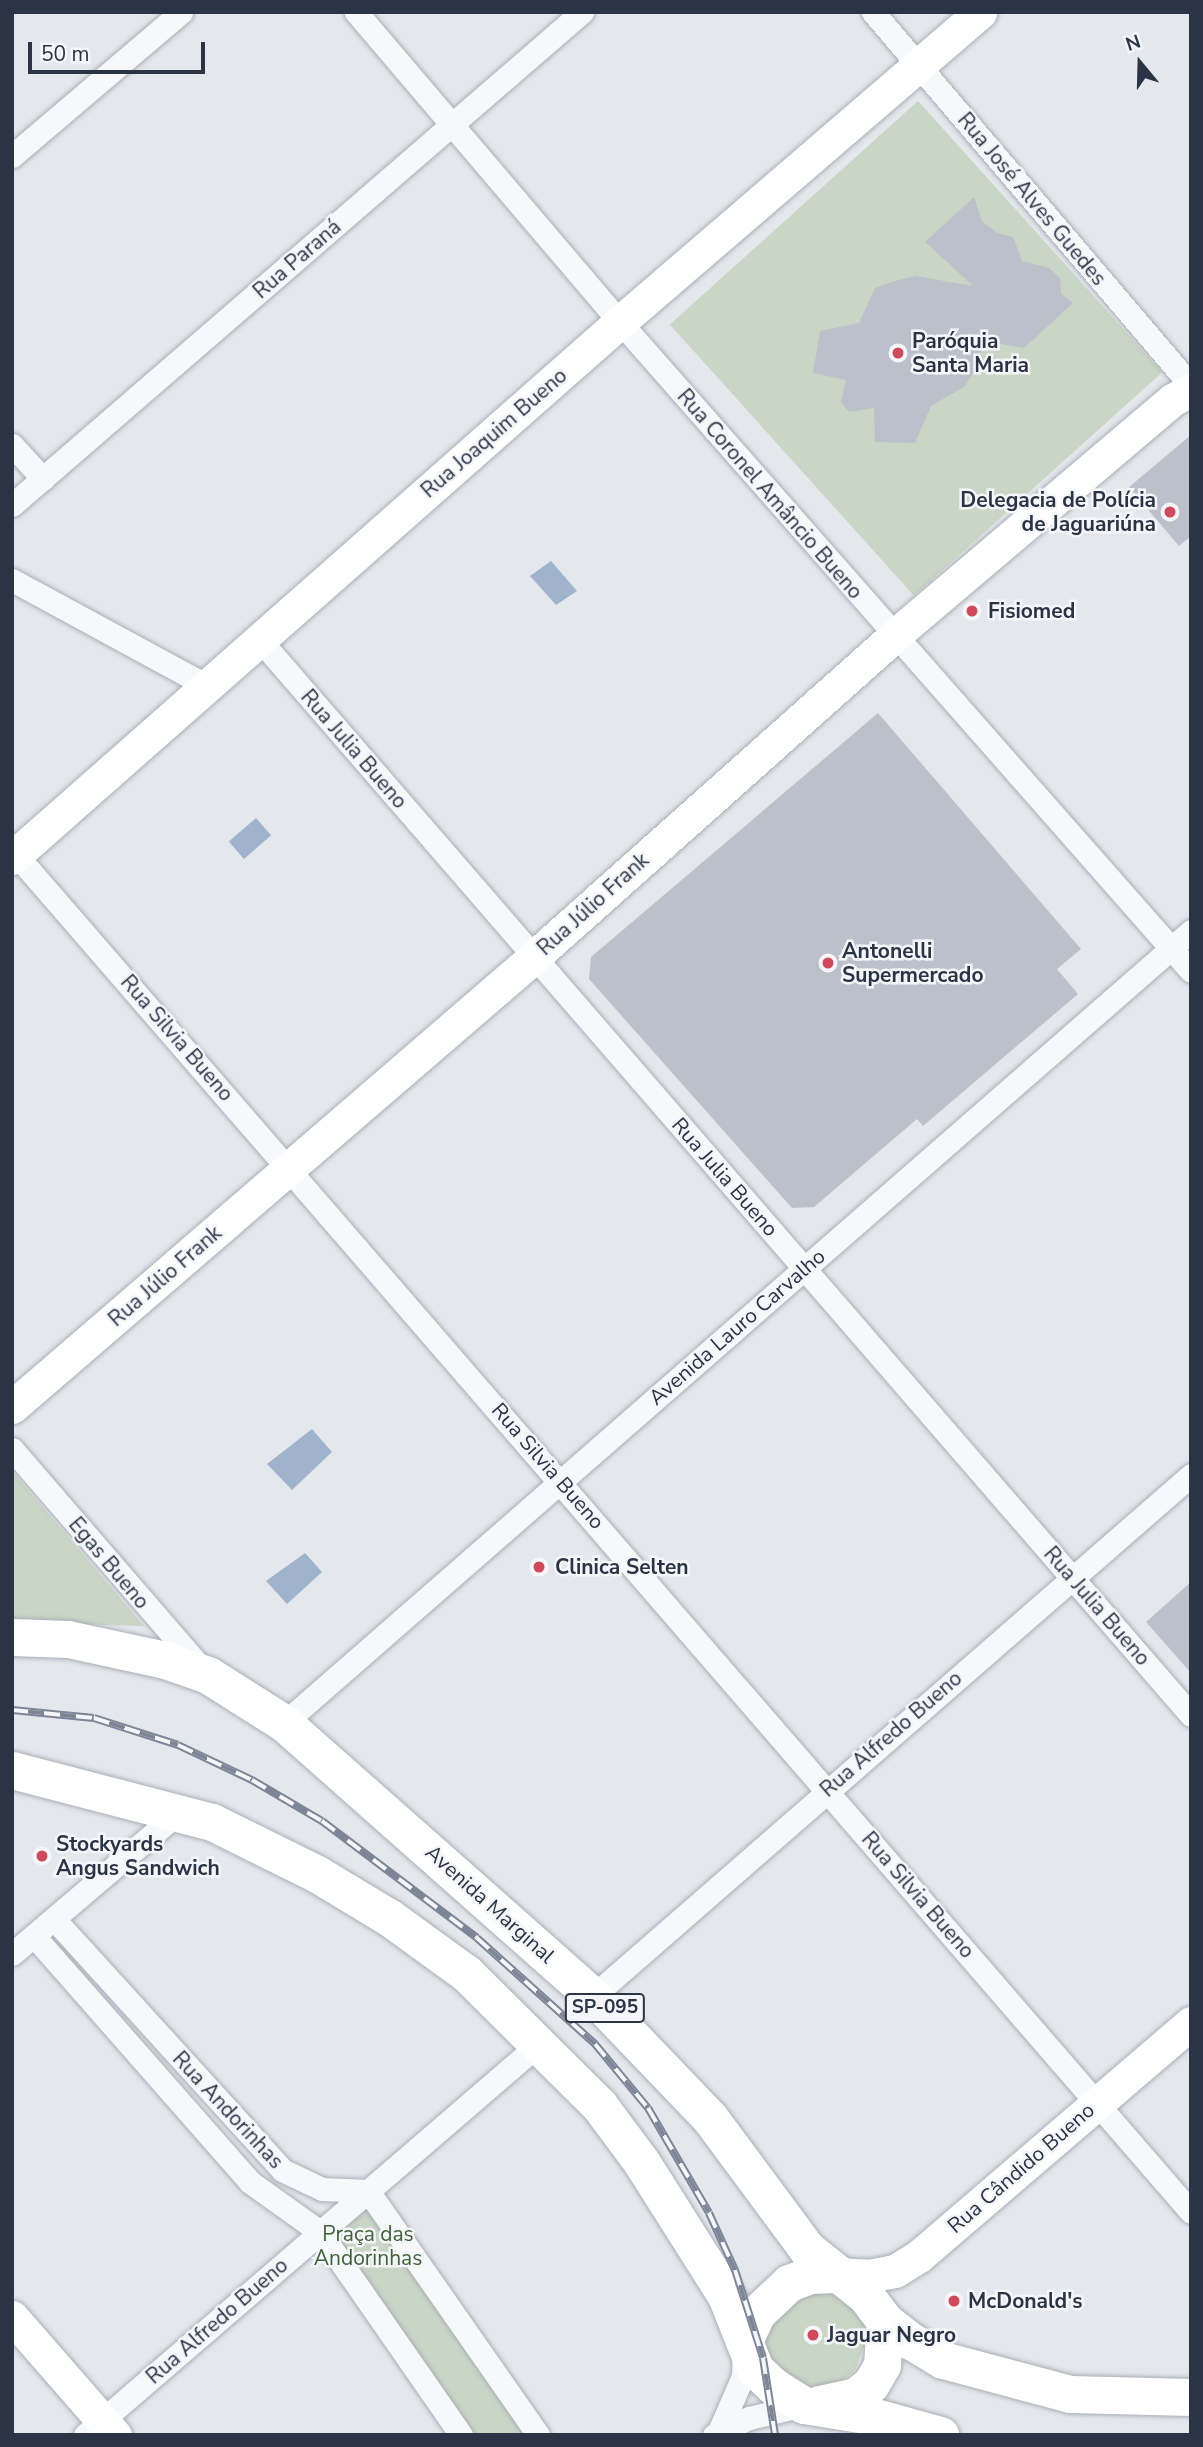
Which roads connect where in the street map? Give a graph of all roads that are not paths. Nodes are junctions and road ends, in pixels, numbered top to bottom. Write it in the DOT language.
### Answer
graph roads {
  1 [pos="181,12"];
  2 [pos="356,12"];
  3 [pos="582,12"];
  4 [pos="873,12"];
  5 [pos="980,12"];
  6 [pos="919,65"];
  7 [pos="453,124"];
  8 [pos="12,156"];
  9 [pos="620,322"];
  10 [pos="1186,386"];
  11 [pos="12,445"];
  12 [pos="43,479"];
  13 [pos="12,505"];
  14 [pos="12,580"];
  15 [pos="894,636"];
  16 [pos="260,640"];
  17 [pos="208,686"];
  18 [pos="14,854"];
  19 [pos="1191,930"];
  20 [pos="1171,948"];
  21 [pos="534,957"];
  22 [pos="1191,971"];
  23 [pos="291,1168"];
  24 [pos="805,1269"];
  25 [pos="12,1408"];
  26 [pos="12,1449"];
  27 [pos="1191,1475"];
  28 [pos="560,1480"];
  29 [pos="1072,1578"];
  30 [pos="12,1637"];
  31 [pos="208,1675"];
  32 [pos="1191,1715"];
  33 [pos="284,1723"];
  34 [pos="12,1770"];
  35 [pos="827,1790"];
  36 [pos="179,1812"];
  37 [pos="54,1919"];
  38 [pos="34,1936"];
  39 [pos="12,1954"];
  40 [pos="593,1996"];
  41 [pos="1191,2023"];
  42 [pos="540,2043"];
  43 [pos="1097,2103"];
  44 [pos="368,2190"];
  45 [pos="1191,2212"];
  46 [pos="320,2232"];
  47 [pos="919,2256"];
  48 [pos="836,2274"];
  49 [pos="12,2317"];
  50 [pos="885,2321"];
  51 [pos="744,2341"];
  52 [pos="1183,2394"];
  53 [pos="804,2405"];
  54 [pos="101,2430"];
  55 [pos="716,2433"];
  56 [pos="461,2435"];
  57 [pos="538,2435"];
  58 [pos="940,2435"];
  1 -- 8 [label="street"];
  2 -- 7 [label="street, Rua Coronel Amâncio Bueno"];
  3 -- 7 [label="street, Rua Paraná"];
  4 -- 6 [label="street, Rua José Alves Guedes"];
  5 -- 6 [label="main road, Rua Joaquim Bueno"];
  6 -- 9 [label="main road, Rua Joaquim Bueno"];
  6 -- 10 [label="street, Rua José Alves Guedes"];
  7 -- 9 [label="street, Rua Coronel Amâncio Bueno"];
  7 -- 12 [label="street, Rua Paraná"];
  9 -- 15 [label="street, Rua Coronel Amâncio Bueno"];
  9 -- 16 [label="main road, Rua Joaquim Bueno"];
  10 -- 15 [label="main road, Rua Júlio Frank"];
  11 -- 12 [label="street"];
  12 -- 13 [label="street, Rua Paraná"];
  14 -- 17 [label="street"];
  15 -- 20 [label="street, Rua Coronel Amâncio Bueno"];
  15 -- 21 [label="main road, Rua Júlio Frank"];
  16 -- 17 [label="main road, Rua Joaquim Bueno"];
  16 -- 21 [label="street, Rua Julia Bueno"];
  17 -- 18 [label="main road, Rua Joaquim Bueno"];
  18 -- 23 [label="street, Rua Silvia Bueno"];
  19 -- 20 [label="street, Avenida Lauro Carvalho"];
  20 -- 22 [label="street, Rua Coronel Amâncio Bueno"];
  20 -- 24 [label="street, Avenida Lauro Carvalho"];
  21 -- 23 [label="main road, Rua Júlio Frank"];
  21 -- 24 [label="street, Rua Julia Bueno"];
  23 -- 25 [label="main road, Rua Júlio Frank"];
  23 -- 28 [label="street, Rua Silvia Bueno"];
  24 -- 28 [label="street, Avenida Lauro Carvalho"];
  24 -- 29 [label="street, Rua Julia Bueno"];
  26 -- 31 [label="street, Egas Bueno"];
  27 -- 29 [label="street, Rua Alfredo Bueno"];
  28 -- 33 [label="street, Avenida Lauro Carvalho"];
  28 -- 35 [label="street, Rua Silvia Bueno"];
  29 -- 32 [label="street, Rua Julia Bueno"];
  29 -- 35 [label="street, Rua Alfredo Bueno"];
  30 -- 31 [label="main road, Avenida Marginal / SP-095"];
  31 -- 33 [label="main road, Avenida Marginal / SP-095"];
  33 -- 40 [label="main road, Avenida Marginal / SP-095"];
  34 -- 36 [label="main road, SP-095"];
  35 -- 40 [label="street, Rua Alfredo Bueno"];
  35 -- 43 [label="street, Rua Silvia Bueno"];
  36 -- 37 [label="street"];
  36 -- 42 [label="main road, SP-095"];
  37 -- 38 [label="street"];
  37 -- 44 [label="street, Rua Andorinhas"];
  38 -- 39 [label="street"];
  38 -- 46 [label="street, Rua Andorinhas"];
  40 -- 48 [label="main road, Avenida Marginal / SP-095"];
  41 -- 43 [label="main road, Rua Cândido Bueno"];
  42 -- 44 [label="street, Rua Alfredo Bueno"];
  42 -- 51 [label="main road, SP-095"];
  43 -- 45 [label="street, Rua Silvia Bueno"];
  43 -- 47 [label="main road, Rua Cândido Bueno"];
  44 -- 46 [label="street, Rua Alfredo Bueno"];
  44 -- 57 [label="street"];
  46 -- 54 [label="street, Rua Alfredo Bueno"];
  46 -- 56 [label="street, Rua Andorinhas"];
  47 -- 48 [label="main road, Rua Cândido Bueno"];
  47 -- 50 [label="main road"];
  48 -- 50 [label="main road, Avenida Marginal / SP-095"];
  48 -- 51 [label="main road"];
  49 -- 54 [label="main road"];
  50 -- 52 [label="main road, Avenida Marginal / SP-095"];
  50 -- 53 [label="main road"];
  51 -- 53 [label="main road, SP-095"];
  51 -- 55 [label="street"];
  53 -- 55 [label="street"];
  53 -- 58 [label="main road, SP-095"];
}
